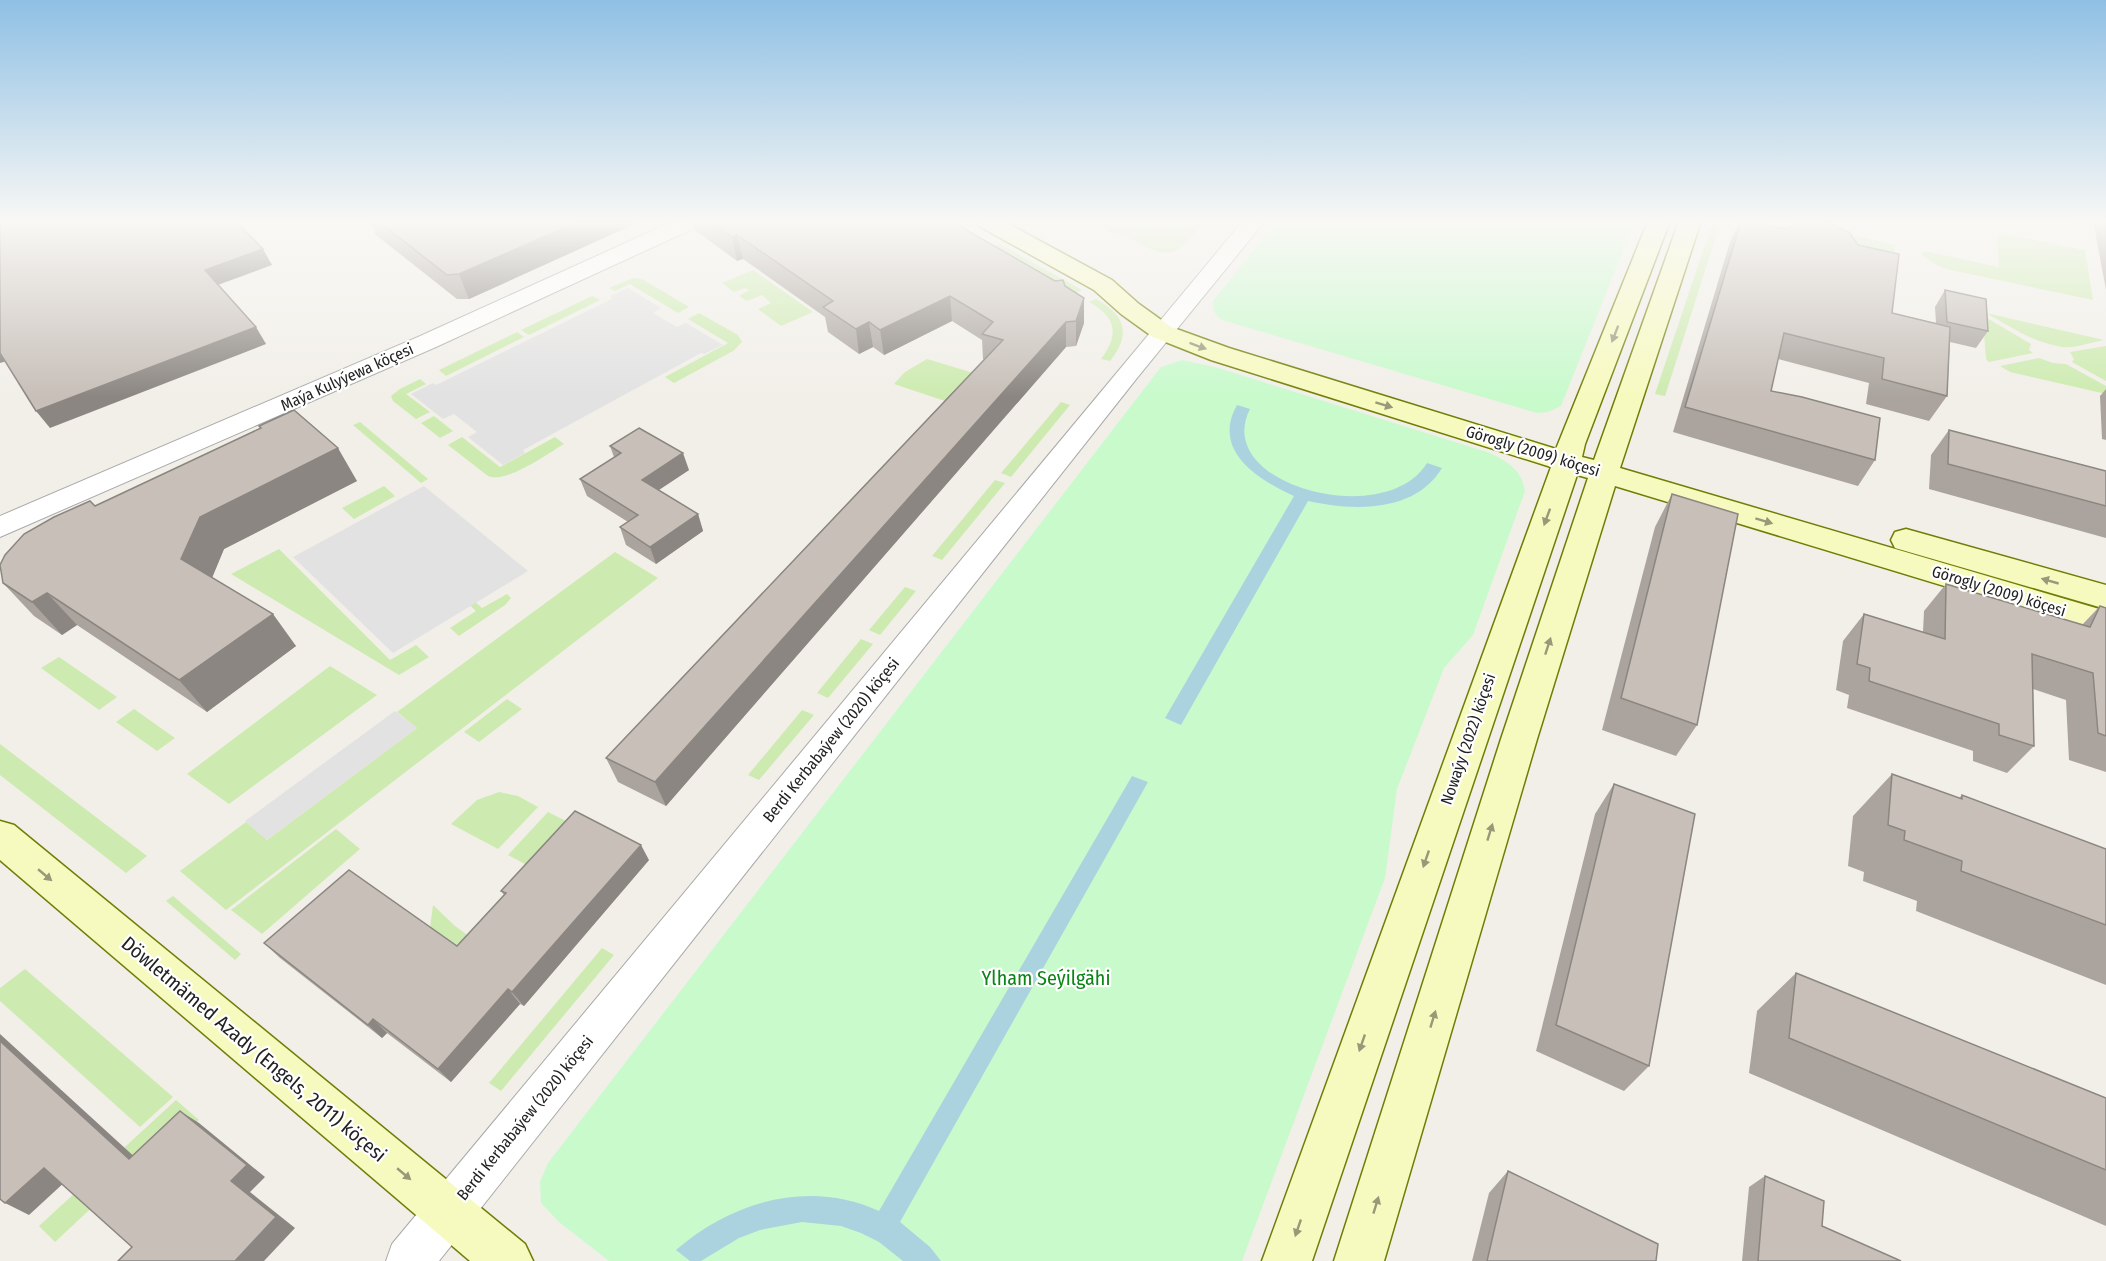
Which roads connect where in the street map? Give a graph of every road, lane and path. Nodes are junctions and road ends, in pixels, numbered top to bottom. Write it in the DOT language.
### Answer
graph roads {
  1 [pos="565,280"];
  2 [pos="1094,280"];
  3 [pos="1126,280"];
  4 [pos="1206,280"];
  5 [pos="1636,280"];
  6 [pos="1669,280"];
  7 [pos="1169,325"];
  8 [pos="1569,453"];
  9 [pos="1608,464"];
  10 [pos="0,527"];
  11 [pos="2106,597"];
  12 [pos="2106,623"];
  13 [pos="0,837"];
  14 [pos="449,1212"];
  15 [pos="409,1261"];
  16 [pos="508,1261"];
  17 [pos="1287,1261"];
  18 [pos="1359,1261"];
  1 -- 10 [label="street, Maýa Kulyýewa köçesi"];
  2 -- 7 [label="main road, Görogly (2009) köçesi"];
  3 -- 7 [label="main road, Görogly (2009) köçesi"];
  4 -- 7 [label="street, Berdi Kerbabaýew (2020) köçesi"];
  5 -- 8 [label="main road, Nowaýy (2022) köçesi, one-way"];
  6 -- 9 [label="main road"];
  7 -- 8 [label="main road, Görogly (2009) köçesi"];
  7 -- 14 [label="street, Berdi Kerbabaýew (2020) köçesi"];
  8 -- 9 [label="main road, Görogly (2009) köçesi"];
  8 -- 17 [label="main road, Nowaýy (2022) köçesi, one-way"];
  11 -- 9 [label="main road, Görogly (2009) köçesi, one-way"];
  9 -- 12 [label="main road, Görogly (2009) köçesi, one-way"];
  18 -- 9 [label="main road, one-way"];
  13 -- 14 [label="main road, Döwletmämed Azady (Engels, 2011) köçesi, one-way"];
  14 -- 15 [label="street, Berdi Kerbabaýew (2020) köçesi"];
  14 -- 16 [label="main road, Döwletmämed Azady (Engels, 2011) köçesi"];
}
